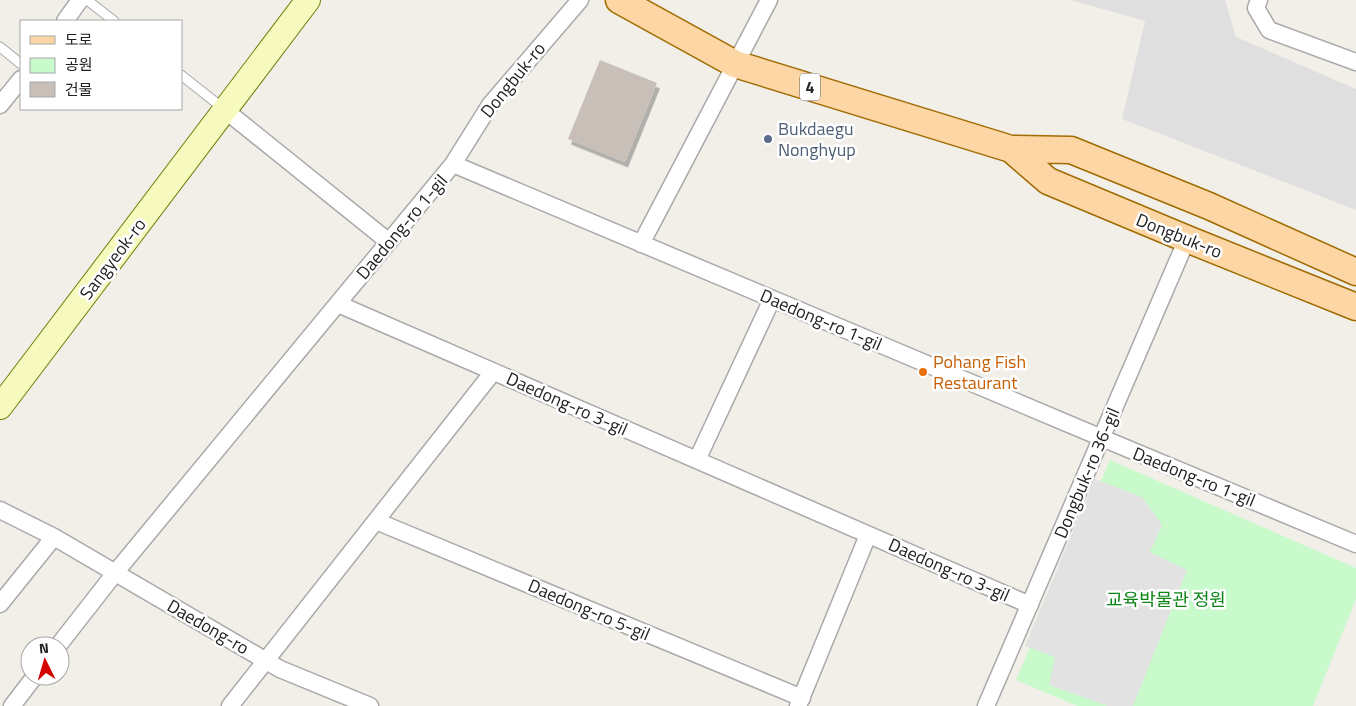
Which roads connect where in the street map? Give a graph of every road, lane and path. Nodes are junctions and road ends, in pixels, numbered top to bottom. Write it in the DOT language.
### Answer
graph roads {
  1 [pos="80,0"];
  2 [pos="87,0"];
  3 [pos="308,0"];
  4 [pos="580,0"];
  5 [pos="619,0"];
  6 [pos="769,0"];
  7 [pos="1259,0"];
  8 [pos="65,20"];
  9 [pos="113,20"];
  10 [pos="0,48"];
  11 [pos="1356,62"];
  12 [pos="20,63"];
  13 [pos="735,64"];
  14 [pos="182,76"];
  15 [pos="20,80"];
  16 [pos="0,105"];
  17 [pos="225,110"];
  18 [pos="1011,149"];
  19 [pos="453,164"];
  20 [pos="1187,239"];
  21 [pos="389,242"];
  22 [pos="641,244"];
  23 [pos="1353,270"];
  24 [pos="772,299"];
  25 [pos="338,304"];
  26 [pos="1352,307"];
  27 [pos="494,372"];
  28 [pos="0,408"];
  29 [pos="1102,438"];
  30 [pos="697,460"];
  31 [pos="0,510"];
  32 [pos="376,521"];
  33 [pos="868,534"];
  34 [pos="54,537"];
  35 [pos="1356,544"];
  36 [pos="115,573"];
  37 [pos="0,604"];
  38 [pos="1030,605"];
  39 [pos="829,630"];
  40 [pos="66,636"];
  41 [pos="266,661"];
  42 [pos="27,686"];
  43 [pos="800,702"];
  44 [pos="12,706"];
  45 [pos="230,706"];
  46 [pos="368,706"];
  47 [pos="986,706"];
  1 -- 8 [label="street"];
  2 -- 9 [label="lane"];
  3 -- 17 [label="street, Sangyeok-ro"];
  4 -- 19 [label="street, Dongbuk-ro"];
  5 -- 13 [label="main road, Dongbuk-ro / 4"];
  6 -- 13 [label="street"];
  7 -- 11 [label="street"];
  10 -- 12 [label="lane"];
  13 -- 18 [label="main road, Dongbuk-ro / 4"];
  13 -- 22 [label="street"];
  14 -- 17 [label="lane"];
  15 -- 16 [label="street"];
  17 -- 21 [label="street"];
  17 -- 28 [label="street, Sangyeok-ro"];
  18 -- 20 [label="main road, Dongbuk-ro / 4"];
  18 -- 23 [label="main road, Dongbuk-ro / 4"];
  19 -- 21 [label="street, Daedong-ro 1-gil"];
  19 -- 22 [label="street, Daedong-ro 1-gil"];
  20 -- 26 [label="main road, Dongbuk-ro / 4"];
  20 -- 29 [label="street, Dongbuk-ro 36-gil"];
  21 -- 25 [label="street, Daedong-ro 1-gil"];
  22 -- 24 [label="street, Daedong-ro 1-gil"];
  24 -- 29 [label="street, Daedong-ro 1-gil"];
  24 -- 30 [label="street"];
  25 -- 27 [label="street"];
  25 -- 36 [label="street, Daedong-ro 1-gil"];
  27 -- 30 [label="street, Daedong-ro 3-gil"];
  27 -- 32 [label="street, Daedong-ro 3-gil"];
  29 -- 35 [label="street, Daedong-ro 1-gil"];
  29 -- 38 [label="street, Dongbuk-ro 36-gil"];
  30 -- 33 [label="street, Daedong-ro 3-gil"];
  31 -- 34 [label="street, Daedong-ro"];
  32 -- 41 [label="street, Daedong-ro 3-gil"];
  32 -- 43 [label="street, Daedong-ro 5-gil"];
  33 -- 38 [label="street, Daedong-ro 3-gil"];
  33 -- 39 [label="street, Daedong-ro 3-gil"];
  34 -- 36 [label="street, Daedong-ro"];
  34 -- 37 [label="street"];
  36 -- 40 [label="street, Daedong-ro 1-gil"];
  36 -- 41 [label="street, Daedong-ro"];
  38 -- 47 [label="street, Dongbuk-ro 36-gil"];
  39 -- 43 [label="street, Daedong-ro 5-gil"];
  41 -- 45 [label="street, Daedong-ro 3-gil"];
  41 -- 46 [label="street, Daedong-ro"];
  42 -- 44 [label="street"];
}
